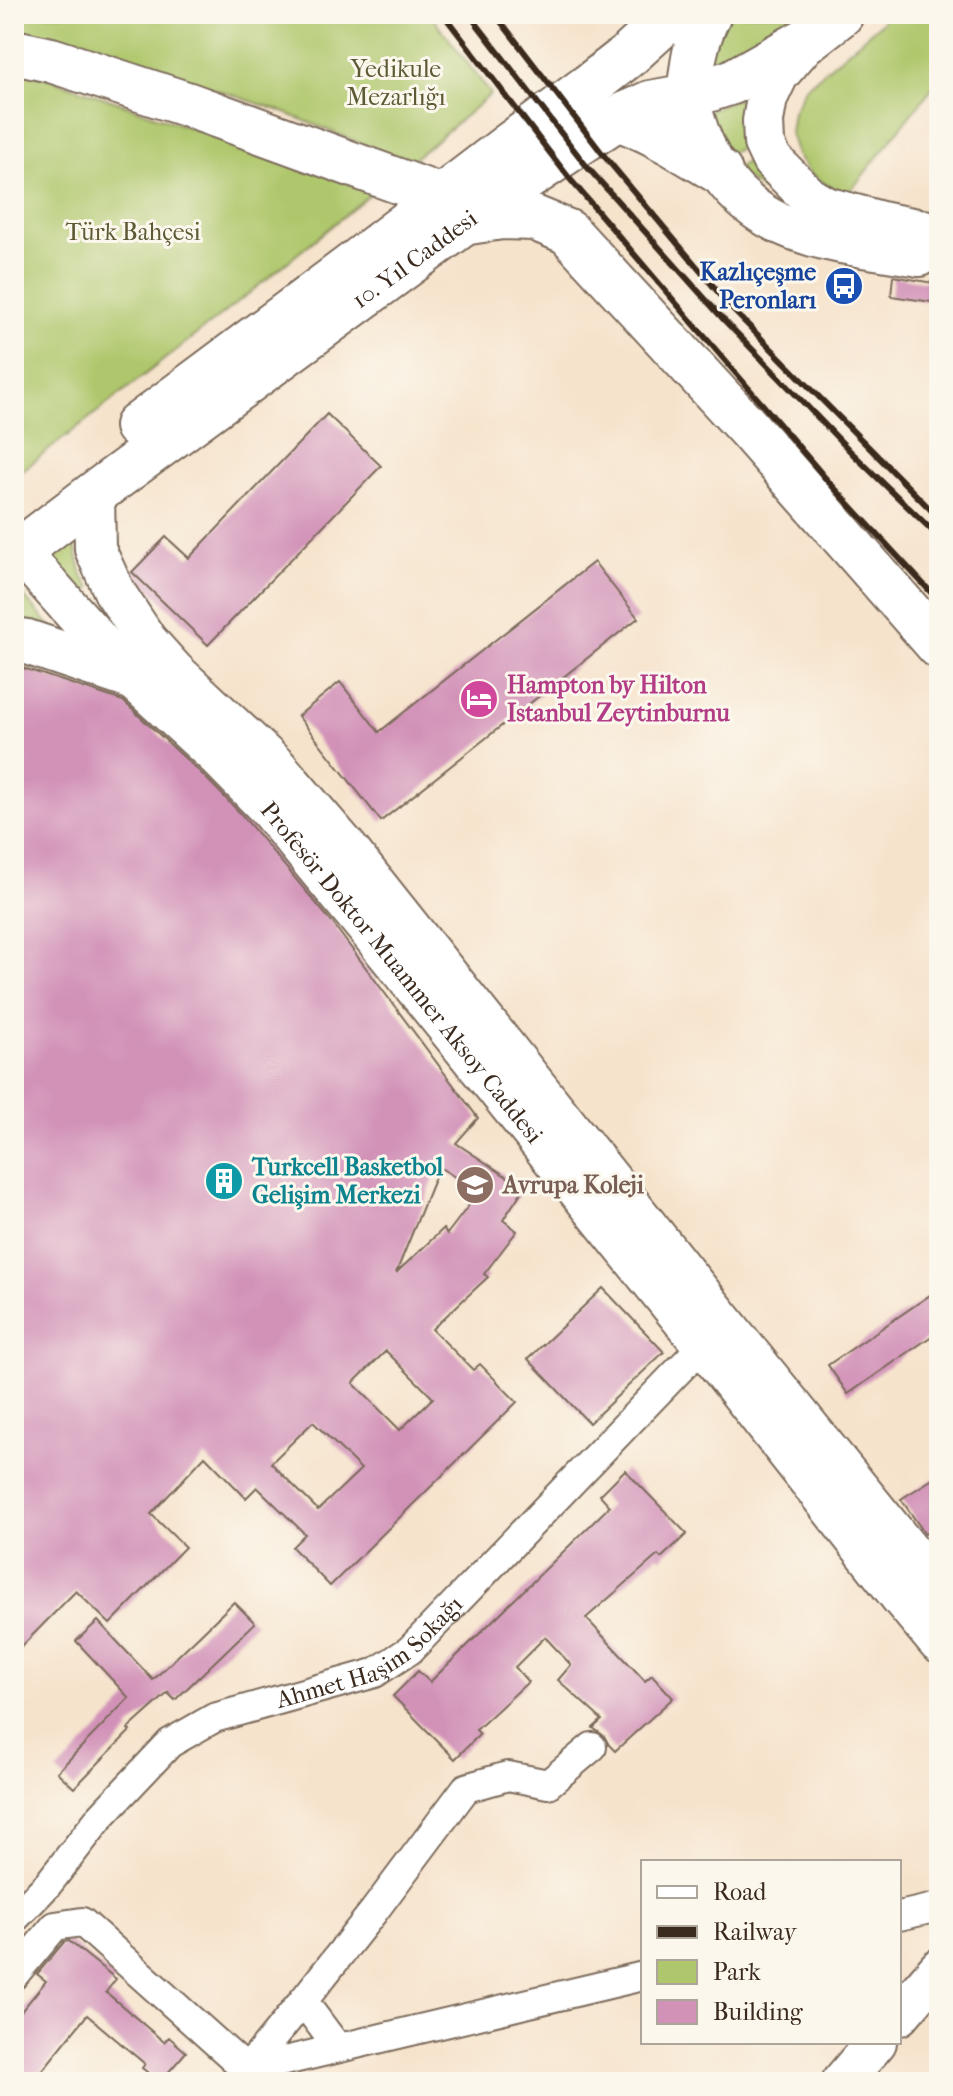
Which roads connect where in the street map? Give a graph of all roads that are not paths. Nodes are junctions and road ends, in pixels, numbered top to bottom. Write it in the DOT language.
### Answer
graph roads {
  1 [pos="674,14"];
  2 [pos="709,14"];
  3 [pos="825,26"];
  4 [pos="14,52"];
  5 [pos="689,96"];
  6 [pos="617,118"];
  7 [pos="720,172"];
  8 [pos="455,210"];
  9 [pos="939,233"];
  10 [pos="939,259"];
  11 [pos="94,494"];
  12 [pos="15,542"];
  13 [pos="14,640"];
  14 [pos="939,646"];
  15 [pos="131,677"];
  16 [pos="703,1345"];
  17 [pos="939,1588"];
  18 [pos="939,1643"];
  19 [pos="592,1747"];
  20 [pos="939,1907"];
  21 [pos="901,1916"];
  22 [pos="14,1919"];
  23 [pos="939,1969"];
  24 [pos="14,1975"];
  25 [pos="641,1976"];
  26 [pos="303,2001"];
  27 [pos="901,2013"];
  28 [pos="875,2044"];
  29 [pos="338,2048"];
  30 [pos="241,2076"];
  31 [pos="851,2079"];
  1 -- 8 [label="main road, 10. Yıl Caddesi"];
  2 -- 5 [label="main road"];
  3 -- 5 [label="main road, 10. Yıl Caddesi"];
  3 -- 9 [label="main road"];
  4 -- 8 [label="main road"];
  5 -- 6 [label="main road, 10. Yıl Caddesi"];
  5 -- 7 [label="main road"];
  6 -- 7 [label="main road"];
  6 -- 8 [label="main road, 10. Yıl Caddesi"];
  7 -- 10 [label="main road"];
  8 -- 11 [label="main road, 10. Yıl Caddesi"];
  8 -- 12 [label="main road, 10. Yıl Caddesi"];
  8 -- 14 [label="main road"];
  11 -- 12 [label="main road, 10. Yıl Caddesi"];
  11 -- 17 [label="main road, Profesör Doktor Muammer Aksoy Caddesi"];
  12 -- 15 [label="main road, Profesör Doktor Muammer Aksoy Caddesi"];
  13 -- 15 [label="main road"];
  15 -- 16 [label="main road, Profesör Doktor Muammer Aksoy Caddesi"];
  16 -- 18 [label="main road, Profesör Doktor Muammer Aksoy Caddesi"];
  16 -- 22 [label="street, Ahmet Haşim Sokağı"];
  19 -- 26 [label="street"];
  20 -- 21 [label="street"];
  23 -- 27 [label="main road"];
  24 -- 30 [label="street"];
  25 -- 29 [label="street"];
  26 -- 29 [label="street"];
  26 -- 30 [label="street"];
  28 -- 31 [label="main road"];
  29 -- 30 [label="street"];
}
